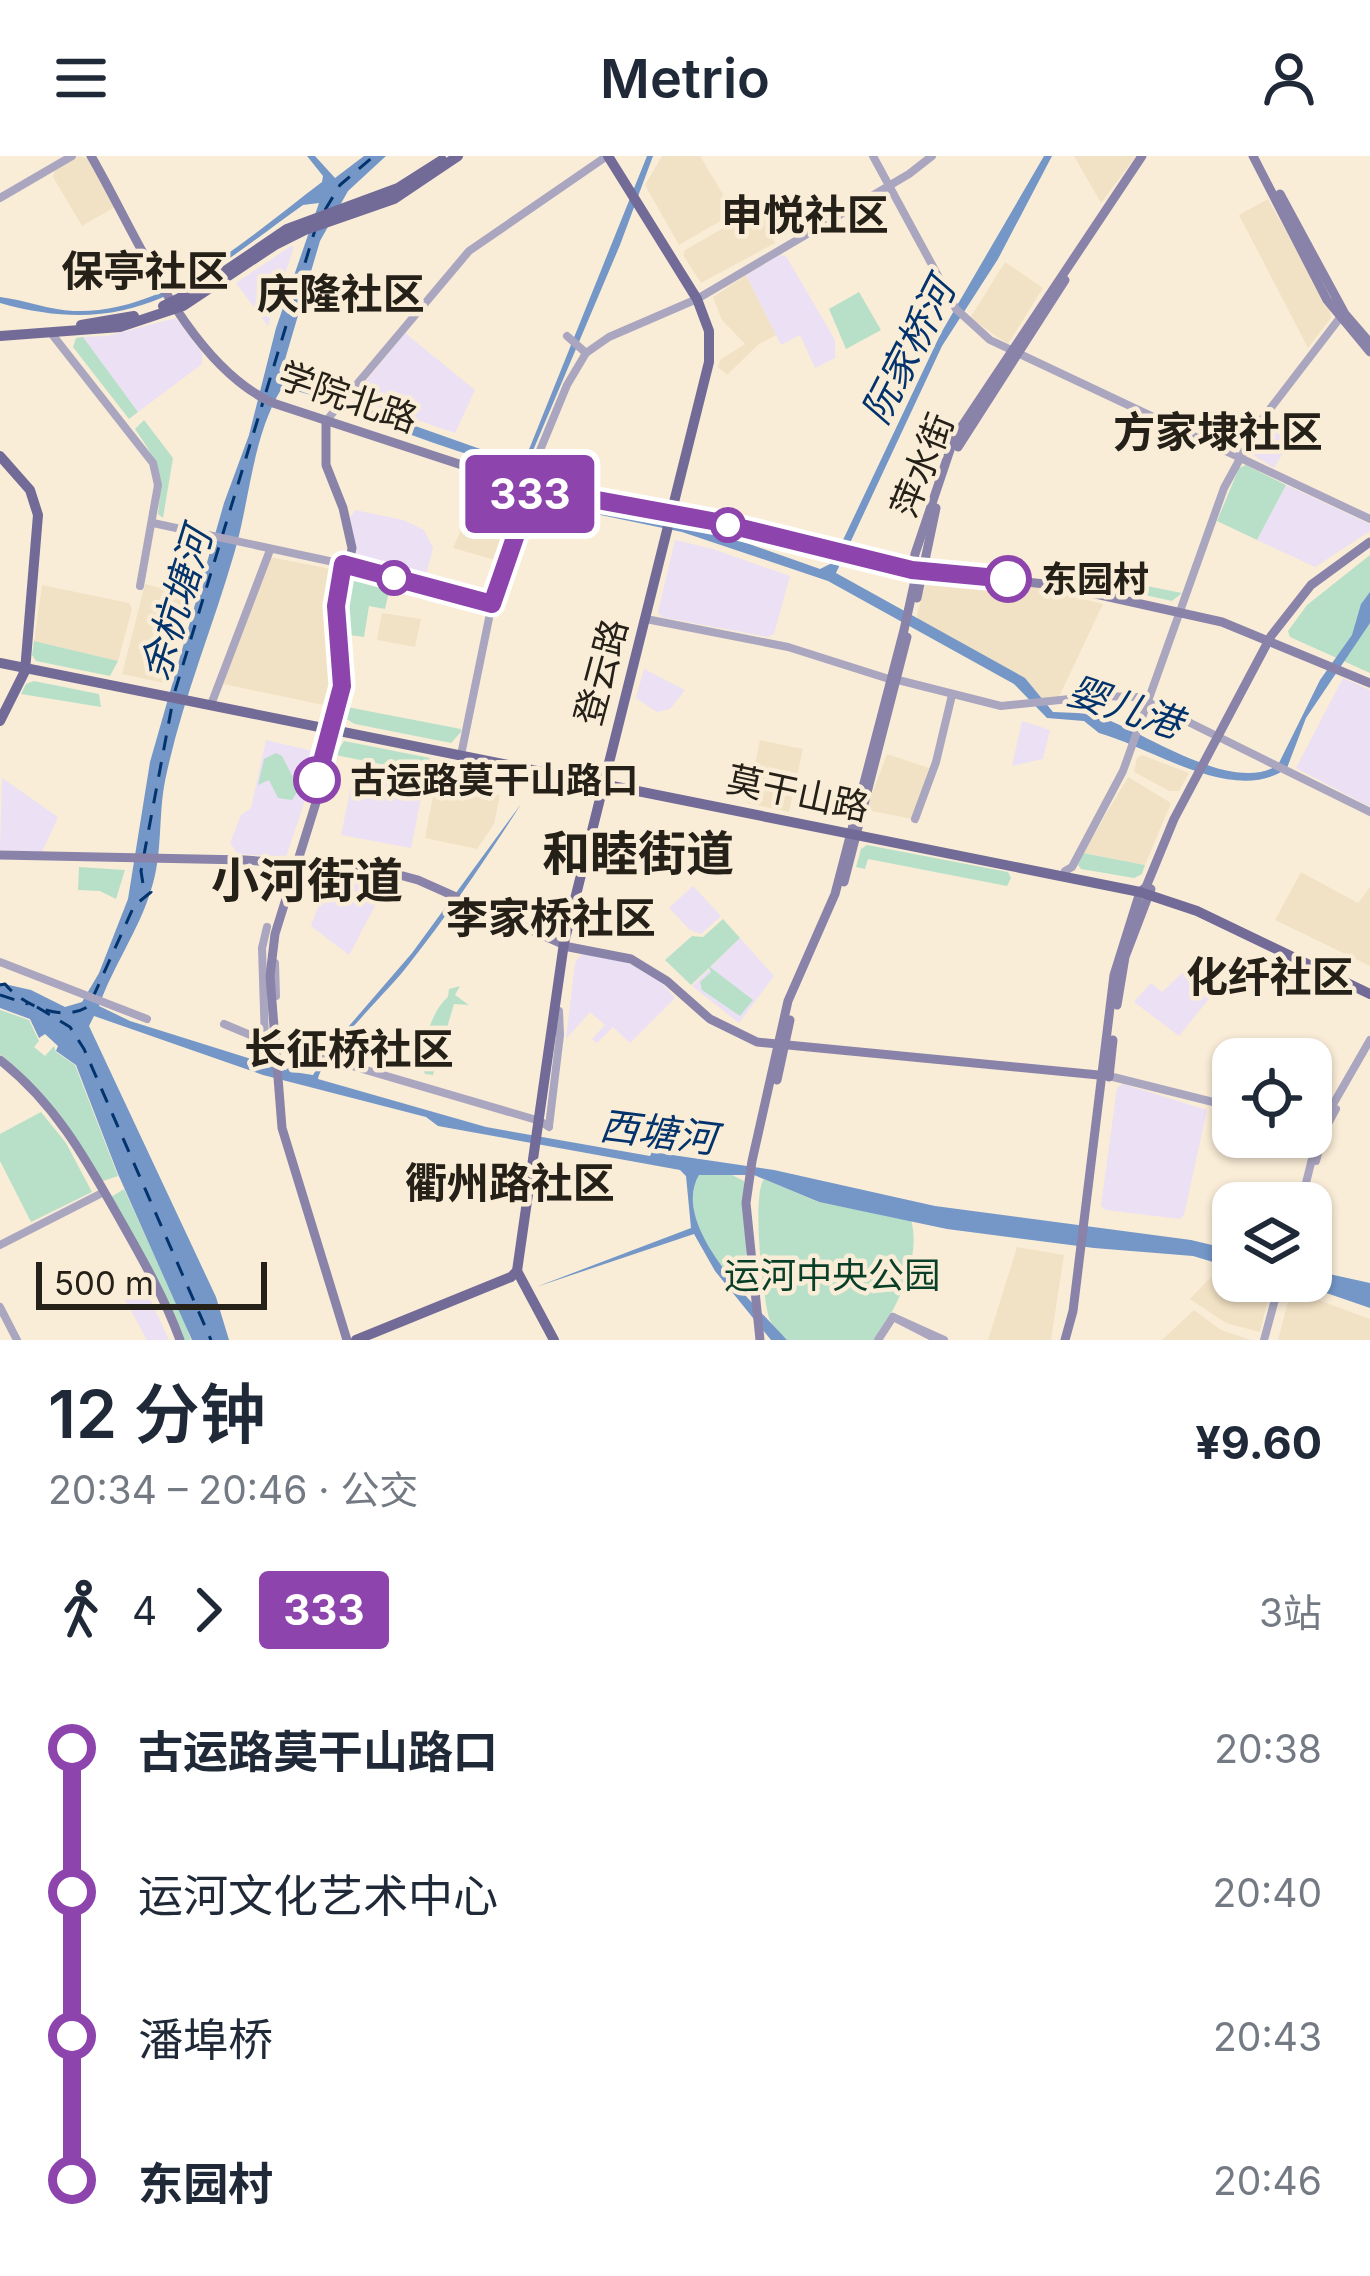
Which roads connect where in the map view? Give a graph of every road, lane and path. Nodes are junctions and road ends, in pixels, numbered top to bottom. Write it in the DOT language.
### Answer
graph roads {
  1 [pos="72,156"];
  2 [pos="93,156"];
  3 [pos="455,156"];
  4 [pos="610,156"];
  5 [pos="873,156"];
  6 [pos="932,156"];
  7 [pos="1145,156"];
  8 [pos="1257,156"];
  9 [pos="888,185"];
  10 [pos="0,198"];
  11 [pos="174,297"];
  12 [pos="701,297"];
  13 [pos="1340,319"];
  14 [pos="66,332"];
  15 [pos="0,333"];
  16 [pos="51,333"];
  17 [pos="567,336"];
  18 [pos="1370,343"];
  19 [pos="1014,352"];
  20 [pos="1370,352"];
  21 [pos="586,353"];
  22 [pos="72,357"];
  23 [pos="327,419"];
  24 [pos="0,456"];
  25 [pos="1240,459"];
  26 [pos="0,466"];
  27 [pos="532,485"];
  28 [pos="1370,519"];
  29 [pos="674,521"];
  30 [pos="153,523"];
  31 [pos="1370,545"];
  32 [pos="270,550"];
  33 [pos="346,565"];
  34 [pos="912,568"];
  35 [pos="925,569"];
  36 [pos="140,586"];
  37 [pos="492,604"];
  38 [pos="1182,612"];
  39 [pos="910,613"];
  40 [pos="648,620"];
  41 [pos="1272,639"];
  42 [pos="0,661"];
  43 [pos="22,666"];
  44 [pos="894,679"];
  45 [pos="1370,682"];
  46 [pos="952,695"];
  47 [pos="1148,701"];
  48 [pos="197,702"];
  49 [pos="212,702"];
  50 [pos="0,707"];
  51 [pos="0,721"];
  52 [pos="336,729"];
  53 [pos="1220,736"];
  54 [pos="462,754"];
  55 [pos="605,782"];
  56 [pos="1370,812"];
  57 [pos="915,819"];
  58 [pos="853,832"];
  59 [pos="0,858"];
  60 [pos="294,864"];
  61 [pos="1070,870"];
  62 [pos="1147,890"];
  63 [pos="273,929"];
  64 [pos="568,944"];
  65 [pos="0,962"];
  66 [pos="1370,991"];
  67 [pos="556,1010"];
  68 [pos="147,1019"];
  69 [pos="224,1024"];
  70 [pos="266,1041"];
  71 [pos="782,1044"];
  72 [pos="1370,1044"];
  73 [pos="279,1045"];
  74 [pos="0,1063"];
  75 [pos="1106,1073"];
  76 [pos="1212,1100"];
  77 [pos="1332,1103"];
  78 [pos="533,1120"];
  79 [pos="102,1194"];
  80 [pos="0,1245"];
  81 [pos="516,1277"];
  82 [pos="1276,1302"];
  83 [pos="0,1307"];
  84 [pos="1267,1336"];
  85 [pos="16,1340"];
  86 [pos="177,1340"];
  87 [pos="347,1340"];
  88 [pos="373,1340"];
  89 [pos="550,1340"];
  90 [pos="763,1340"];
  91 [pos="878,1340"];
  92 [pos="941,1340"];
  93 [pos="1068,1340"];
  1 -- 10 [label="street"];
  2 -- 11 [label="main road, 学院北路"];
  3 -- 11 [label="main road"];
  4 -- 12 [label="main road, 登云路"];
  4 -- 23 [label="street"];
  5 -- 9 [label="street"];
  6 -- 9 [label="street"];
  7 -- 19 [label="main road, 萍水街"];
  8 -- 13 [label="main road"];
  8 -- 18 [label="main road"];
  9 -- 12 [label="street"];
  9 -- 19 [label="street"];
  11 -- 14 [label="main road"];
  11 -- 15 [label="main road"];
  11 -- 23 [label="main road, 学院北路"];
  12 -- 21 [label="street"];
  12 -- 29 [label="main road, 登云路"];
  13 -- 20 [label="main road"];
  13 -- 25 [label="street"];
  14 -- 16 [label="main road"];
  14 -- 22 [label="street"];
  15 -- 16 [label="main road"];
  16 -- 22 [label="street"];
  17 -- 21 [label="street"];
  19 -- 25 [label="street"];
  19 -- 34 [label="main road, 萍水街"];
  19 -- 35 [label="main road, 萍水街"];
  21 -- 27 [label="street"];
  22 -- 30 [label="street"];
  23 -- 27 [label="main road, 学院北路"];
  23 -- 33 [label="main road"];
  24 -- 43 [label="main road"];
  25 -- 28 [label="street"];
  25 -- 38 [label="street"];
  26 -- 43 [label="main road"];
  27 -- 29 [label="main road, 学院北路"];
  27 -- 37 [label="street"];
  29 -- 34 [label="main road, 学院北路"];
  29 -- 40 [label="main road, 登云路"];
  30 -- 32 [label="street"];
  30 -- 36 [label="street"];
  31 -- 41 [label="main road"];
  32 -- 33 [label="street"];
  32 -- 49 [label="street"];
  33 -- 37 [label="street"];
  33 -- 52 [label="main road"];
  34 -- 35 [label="main road, 学院北路"];
  34 -- 39 [label="main road, 萍水街"];
  35 -- 38 [label="main road, 学院北路"];
  35 -- 39 [label="main road, 萍水街"];
  37 -- 54 [label="street"];
  38 -- 41 [label="main road, 学院北路"];
  38 -- 47 [label="street"];
  39 -- 44 [label="main road, 萍水街"];
  40 -- 44 [label="street"];
  40 -- 55 [label="main road, 登云路"];
  41 -- 45 [label="main road, 学院北路"];
  41 -- 53 [label="main road"];
  42 -- 43 [label="main road"];
  43 -- 48 [label="main road"];
  43 -- 50 [label="main road"];
  43 -- 51 [label="main road"];
  44 -- 46 [label="street"];
  44 -- 58 [label="main road, 萍水街"];
  46 -- 47 [label="street"];
  46 -- 57 [label="street"];
  47 -- 53 [label="street"];
  47 -- 61 [label="street"];
  48 -- 49 [label="main road, 莫干山路"];
  48 -- 52 [label="main road, 莫干山路"];
  49 -- 52 [label="main road, 莫干山路"];
  52 -- 54 [label="main road, 莫干山路"];
  52 -- 60 [label="main road"];
  53 -- 56 [label="street"];
  53 -- 62 [label="main road"];
  54 -- 55 [label="main road, 莫干山路"];
  55 -- 58 [label="main road, 莫干山路"];
  55 -- 64 [label="main road, 登云路"];
  58 -- 61 [label="main road, 莫干山路"];
  58 -- 62 [label="main road, 莫干山路"];
  58 -- 71 [label="main road, 萍水街"];
  59 -- 60 [label="main road"];
  60 -- 63 [label="main road"];
  60 -- 64 [label="main road"];
  61 -- 62 [label="main road, 莫干山路"];
  62 -- 66 [label="main road, 莫干山路"];
  62 -- 75 [label="main road"];
  63 -- 70 [label="street"];
  63 -- 73 [label="street"];
  63 -- 87 [label="main road"];
  64 -- 67 [label="main road, 登云路"];
  64 -- 71 [label="main road"];
  65 -- 68 [label="street"];
  67 -- 78 [label="street"];
  67 -- 78 [label="street"];
  67 -- 81 [label="main road, 登云路"];
  69 -- 70 [label="street"];
  70 -- 73 [label="street"];
  71 -- 75 [label="main road"];
  71 -- 90 [label="main road, 萍水街"];
  72 -- 77 [label="street"];
  73 -- 78 [label="street"];
  74 -- 79 [label="main road"];
  75 -- 76 [label="street"];
  75 -- 93 [label="main road"];
  79 -- 80 [label="street"];
  79 -- 86 [label="main road"];
  81 -- 87 [label="main road"];
  81 -- 88 [label="main road"];
  81 -- 89 [label="main road"];
  82 -- 84 [label="street"];
  83 -- 85 [label="street"];
  91 -- 92 [label="street"];
}
